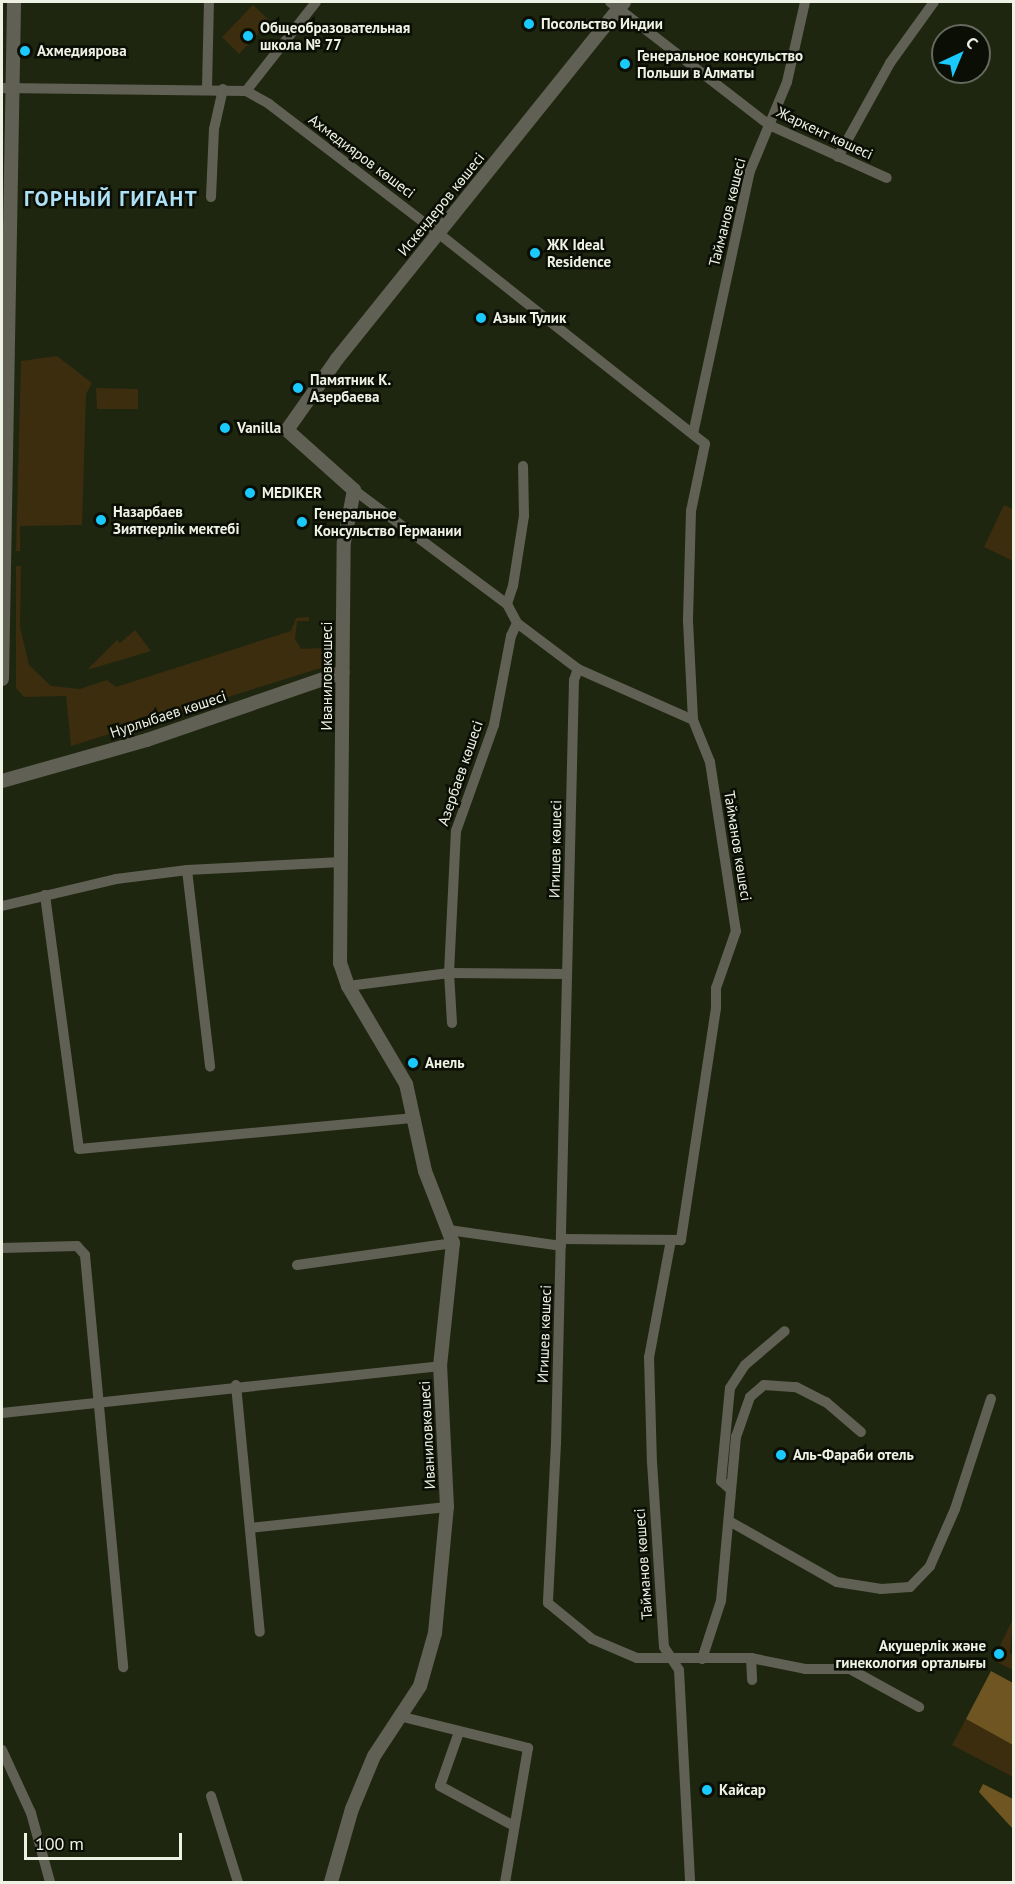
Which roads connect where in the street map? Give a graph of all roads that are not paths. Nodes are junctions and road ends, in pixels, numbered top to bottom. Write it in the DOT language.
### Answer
graph roads {
  1 [pos="14,2"];
  2 [pos="209,2"];
  3 [pos="316,2"];
  4 [pos="805,2"];
  5 [pos="934,2"];
  6 [pos="618,4"];
  7 [pos="7,88"];
  8 [pos="207,88"];
  9 [pos="223,89"];
  10 [pos="246,91"];
  11 [pos="769,126"];
  12 [pos="838,157"];
  13 [pos="887,178"];
  14 [pos="211,196"];
  15 [pos="438,233"];
  16 [pos="6,298"];
  17 [pos="693,434"];
  18 [pos="705,444"];
  19 [pos="523,466"];
  20 [pos="354,490"];
  21 [pos="3,553"];
  22 [pos="507,604"];
  23 [pos="517,623"];
  24 [pos="578,669"];
  25 [pos="343,672"];
  26 [pos="2,679"];
  27 [pos="693,720"];
  28 [pos="2,781"];
  29 [pos="342,862"];
  30 [pos="187,870"];
  31 [pos="45,895"];
  32 [pos="2,906"];
  33 [pos="449,973"];
  34 [pos="567,974"];
  35 [pos="348,986"];
  36 [pos="452,1023"];
  37 [pos="210,1067"];
  38 [pos="415,1118"];
  39 [pos="451,1237"];
  40 [pos="671,1240"];
  41 [pos="562,1242"];
  42 [pos="2,1248"];
  43 [pos="297,1265"];
  44 [pos="785,1331"];
  45 [pos="440,1366"];
  46 [pos="236,1385"];
  47 [pos="991,1399"];
  48 [pos="96,1403"];
  49 [pos="2,1413"];
  50 [pos="861,1432"];
  51 [pos="730,1489"];
  52 [pos="447,1508"];
  53 [pos="729,1521"];
  54 [pos="250,1527"];
  55 [pos="260,1632"];
  56 [pos="751,1658"];
  57 [pos="670,1659"];
  58 [pos="702,1659"];
  59 [pos="123,1667"];
  60 [pos="752,1680"];
  61 [pos="918,1707"];
  62 [pos="403,1717"];
  63 [pos="459,1732"];
  64 [pos="2,1750"];
  65 [pos="211,1796"];
  66 [pos="514,1826"];
  67 [pos="50,1882"];
  68 [pos="238,1882"];
  69 [pos="331,1882"];
  70 [pos="505,1882"];
  71 [pos="690,1882"];
  1 -- 7 [label="street"];
  2 -- 8 [label="street"];
  3 -- 10 [label="street"];
  4 -- 11 [label="street, Тайманов көшесі"];
  5 -- 12 [label="street"];
  6 -- 11 [label="street, Жаркент көшесі"];
  6 -- 15 [label="street, Искендеров көшесі"];
  7 -- 8 [label="street, Ахмедияров көшесі"];
  7 -- 16 [label="street"];
  8 -- 9 [label="street, Ахмедияров көшесі"];
  9 -- 10 [label="street, Ахмедияров көшесі"];
  9 -- 14 [label="street"];
  10 -- 15 [label="street, Ахмедияров көшесі"];
  11 -- 12 [label="street, Жаркент көшесі"];
  11 -- 17 [label="street, Тайманов көшесі"];
  12 -- 13 [label="street, Жаркент көшесі"];
  15 -- 17 [label="street, Ахмедияров көшесі"];
  15 -- 20 [label="street, Искендеров көшесі"];
  16 -- 21 [label="street"];
  17 -- 18 [label="street, Ахмедияров көшесі"];
  18 -- 27 [label="street, Тайманов көшесі"];
  19 -- 22 [label="street"];
  20 -- 22 [label="street"];
  20 -- 25 [label="street, Иваниловкөшесі"];
  21 -- 26 [label="street"];
  22 -- 23 [label="street"];
  23 -- 24 [label="street"];
  23 -- 33 [label="street, Азербаев көшесі"];
  24 -- 27 [label="street"];
  24 -- 34 [label="street, Игишев көшесі"];
  25 -- 28 [label="street, Нурлыбаев көшесі"];
  25 -- 29 [label="street, Иваниловкөшесі"];
  27 -- 40 [label="street, Тайманов көшесі"];
  29 -- 30 [label="street"];
  29 -- 35 [label="street, Иваниловкөшесі"];
  30 -- 31 [label="street"];
  30 -- 37 [label="street"];
  31 -- 32 [label="street"];
  31 -- 38 [label="street"];
  33 -- 34 [label="street"];
  33 -- 35 [label="street"];
  33 -- 36 [label="street, Азербаев көшесі"];
  34 -- 41 [label="street, Игишев көшесі"];
  35 -- 38 [label="street, Иваниловкөшесі"];
  38 -- 39 [label="street, Иваниловкөшесі"];
  39 -- 41 [label="street"];
  39 -- 43 [label="street"];
  39 -- 45 [label="street, Иваниловкөшесі"];
  40 -- 41 [label="street"];
  40 -- 57 [label="street, Тайманов көшесі"];
  41 -- 57 [label="street, Игишев көшесі"];
  42 -- 48 [label="street"];
  44 -- 51 [label="street"];
  45 -- 46 [label="street"];
  45 -- 52 [label="street, Иваниловкөшесі"];
  46 -- 48 [label="street"];
  46 -- 54 [label="street"];
  47 -- 53 [label="street"];
  48 -- 49 [label="street"];
  48 -- 59 [label="street"];
  50 -- 51 [label="street"];
  51 -- 53 [label="street"];
  52 -- 54 [label="street"];
  52 -- 62 [label="street, Иваниловкөшесі"];
  53 -- 58 [label="street"];
  54 -- 55 [label="street"];
  56 -- 58 [label="street, Игишев көшесі"];
  56 -- 60 [label="street"];
  56 -- 61 [label="street, Игишев көшесі"];
  57 -- 58 [label="street, Игишев көшесі"];
  57 -- 71 [label="street, Тайманов көшесі"];
  62 -- 63 [label="street"];
  62 -- 69 [label="street, Иваниловкөшесі"];
  63 -- 66 [label="street"];
  63 -- 66 [label="street"];
  64 -- 67 [label="street"];
  65 -- 68 [label="street"];
  66 -- 70 [label="street"];
}
